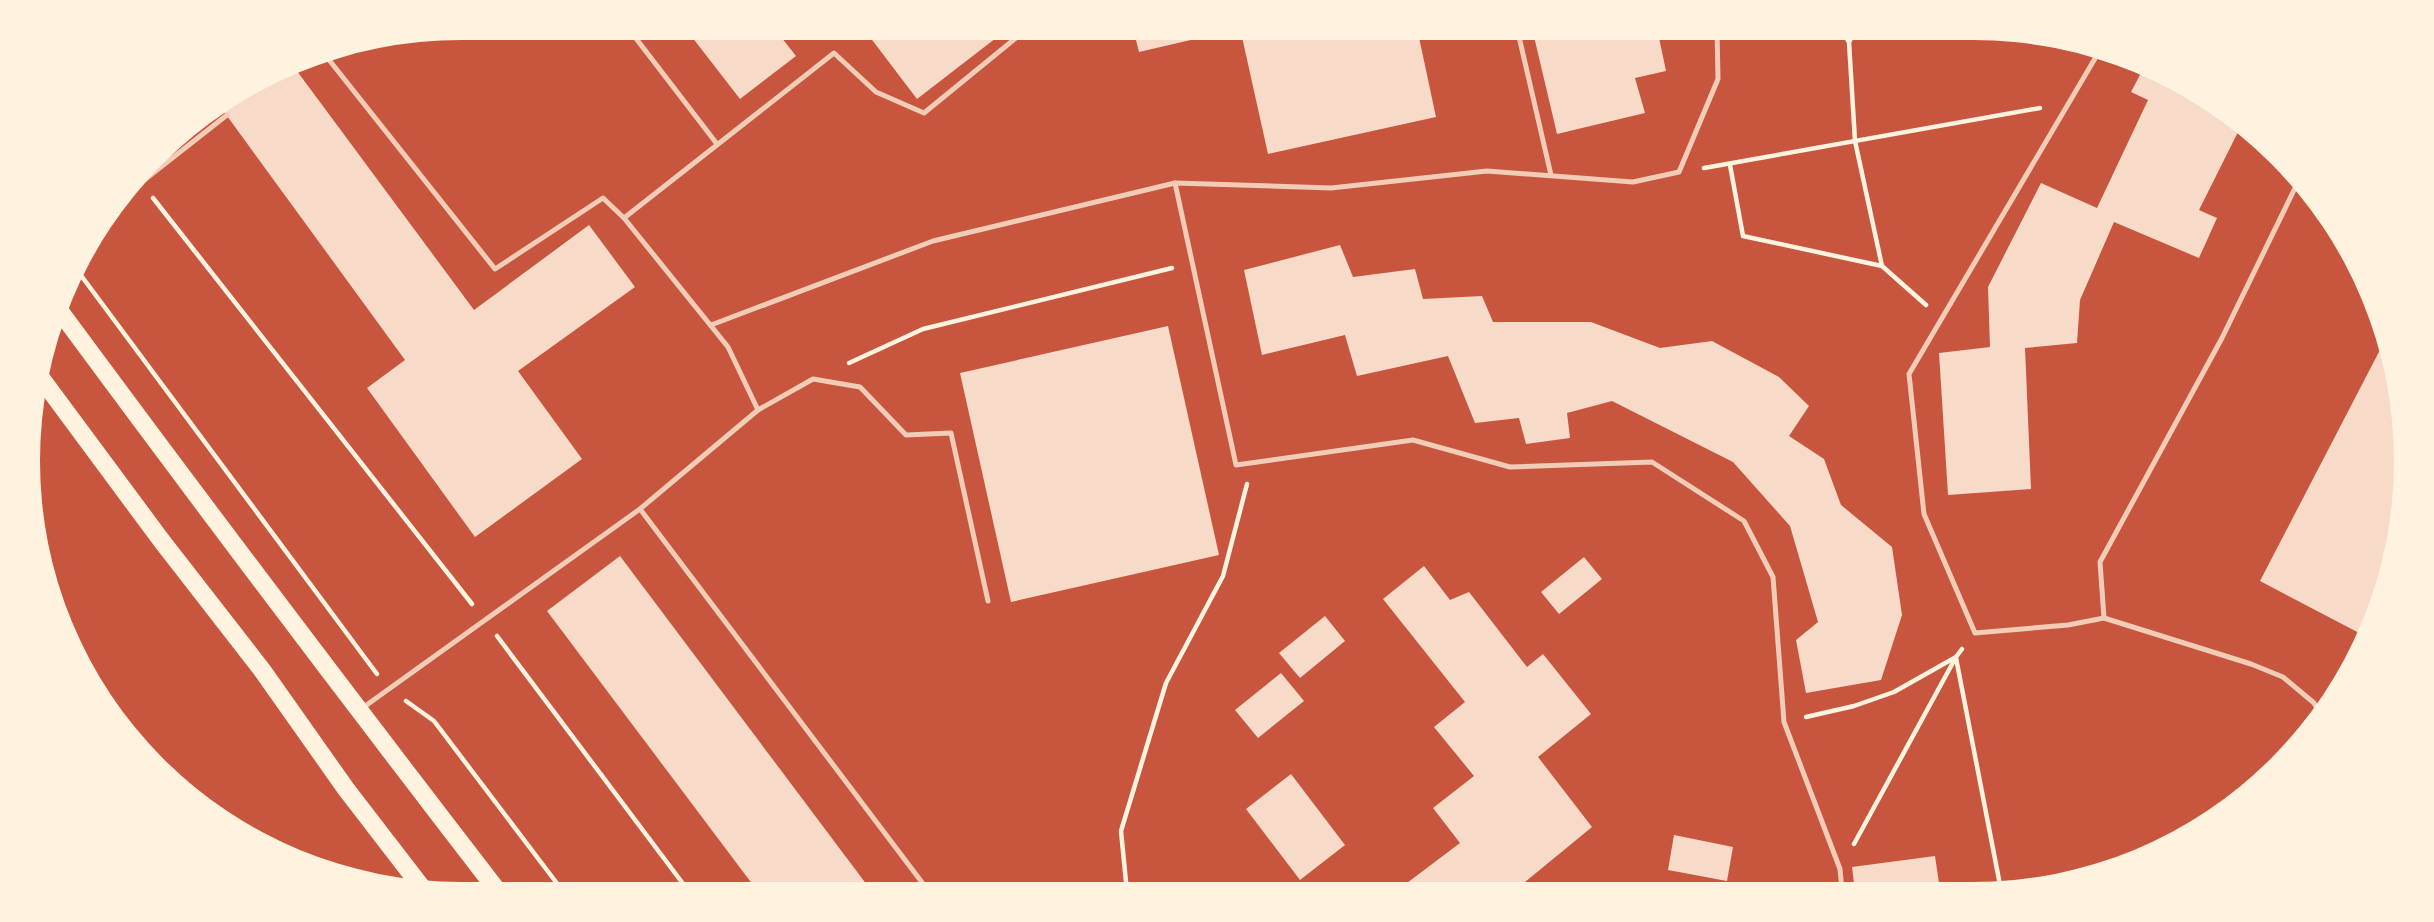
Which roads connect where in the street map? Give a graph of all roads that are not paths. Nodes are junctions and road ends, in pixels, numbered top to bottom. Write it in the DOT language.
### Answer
graph roads {
  1 [pos="637,40"];
  2 [pos="1013,40"];
  3 [pos="1520,40"];
  4 [pos="1717,40"];
  5 [pos="2095,59"];
  6 [pos="330,62"];
  7 [pos="227,116"];
  8 [pos="206,126"];
  9 [pos="208,129"];
  10 [pos="717,144"];
  11 [pos="159,168"];
  12 [pos="1551,175"];
  13 [pos="1175,183"];
  14 [pos="2294,190"];
  15 [pos="624,218"];
  16 [pos="66,319"];
  17 [pos="711,325"];
  18 [pos="47,385"];
  19 [pos="758,411"];
  20 [pos="640,509"];
  21 [pos="988,601"];
  22 [pos="2104,618"];
  23 [pos="2315,705"];
  24 [pos="359,710"];
  25 [pos="415,879"];
  26 [pos="491,882"];
  27 [pos="922,882"];
  28 [pos="1841,882"];
  1 -- 10 [label="lane"];
  2 -- 10 [label="lane"];
  3 -- 12 [label="lane"];
  4 -- 12 [label="lane"];
  5 -- 22 [label="lane"];
  6 -- 15 [label="lane"];
  7 -- 9 [label="lane"];
  8 -- 9 [label="lane"];
  9 -- 11 [label="lane"];
  10 -- 15 [label="lane"];
  12 -- 13 [label="lane"];
  13 -- 17 [label="lane"];
  13 -- 28 [label="lane"];
  14 -- 22 [label="lane"];
  15 -- 17 [label="lane"];
  16 -- 24 [label="main road"];
  17 -- 19 [label="lane"];
  18 -- 25 [label="main road"];
  19 -- 20 [label="lane"];
  19 -- 21 [label="lane"];
  20 -- 24 [label="lane"];
  20 -- 27 [label="lane"];
  22 -- 23 [label="lane"];
  24 -- 26 [label="main road"];
}
